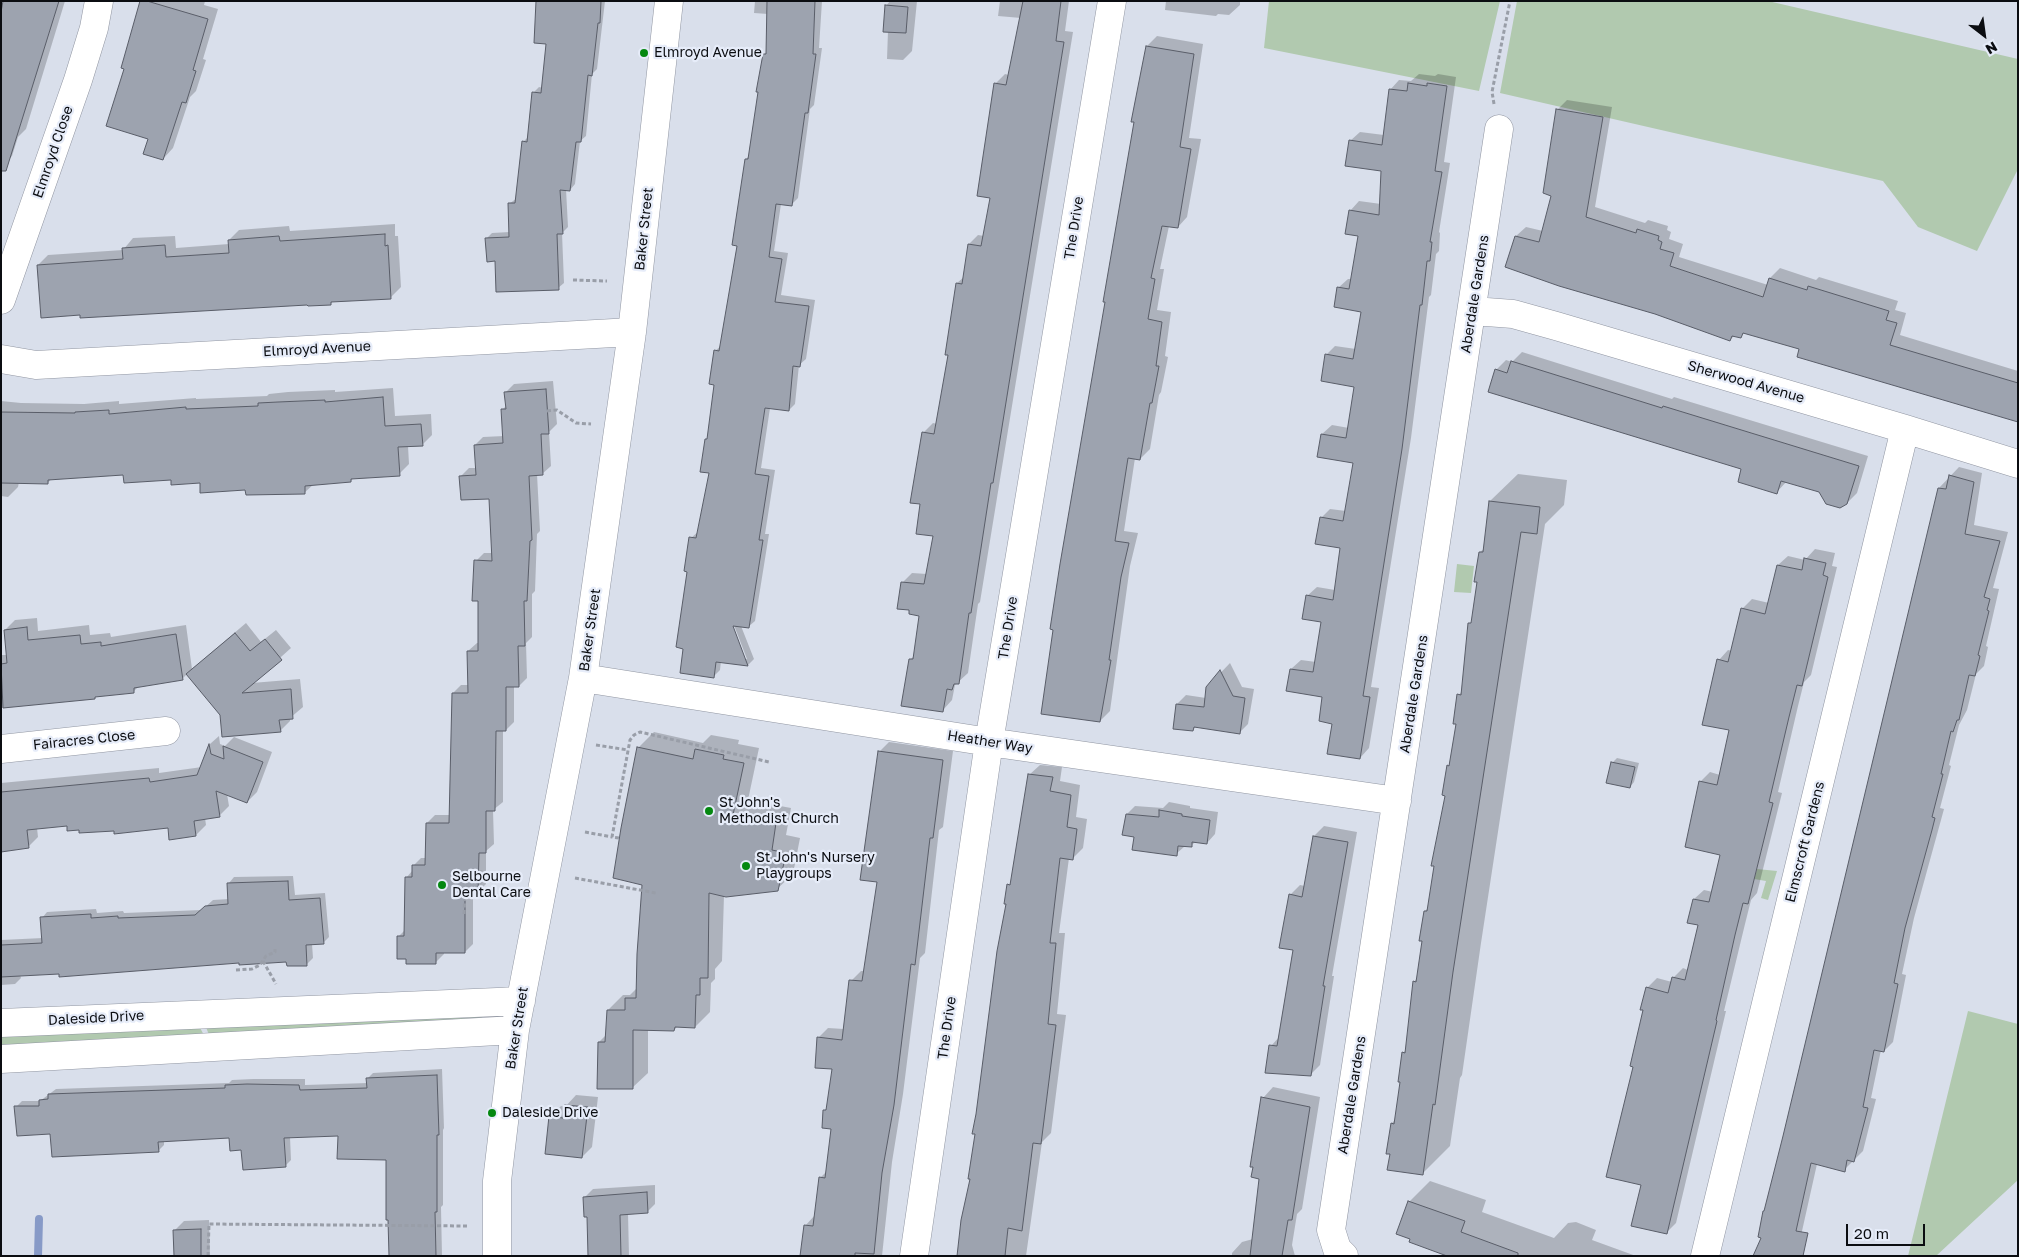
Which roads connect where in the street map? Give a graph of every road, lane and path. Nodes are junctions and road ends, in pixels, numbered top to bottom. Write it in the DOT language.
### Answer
graph roads {
  1 [pos="99,1"];
  2 [pos="669,1"];
  3 [pos="1112,1"];
  4 [pos="1510,1"];
  5 [pos="1500,129"];
  6 [pos="573,280"];
  7 [pos="607,281"];
  8 [pos="1,300"];
  9 [pos="1472,311"];
  10 [pos="632,332"];
  11 [pos="1,359"];
  12 [pos="547,411"];
  13 [pos="591,424"];
  14 [pos="1905,429"];
  15 [pos="2018,464"];
  16 [pos="583,678"];
  17 [pos="166,731"];
  18 [pos="989,742"];
  19 [pos="602,746"];
  20 [pos="1,749"];
  21 [pos="628,750"];
  22 [pos="769,762"];
  23 [pos="1397,801"];
  24 [pos="585,832"];
  25 [pos="612,837"];
  26 [pos="619,838"];
  27 [pos="481,870"];
  28 [pos="575,878"];
  29 [pos="656,893"];
  30 [pos="464,914"];
  31 [pos="275,949"];
  32 [pos="262,961"];
  33 [pos="236,970"];
  34 [pos="281,991"];
  35 [pos="521,1001"];
  36 [pos="1,1023"];
  37 [pos="515,1030"];
  38 [pos="1,1059"];
  39 [pos="468,1226"];
  40 [pos="208,1256"];
  41 [pos="497,1256"];
  42 [pos="914,1256"];
  43 [pos="1344,1256"];
  44 [pos="1705,1256"];
  1 -- 8 [label="street, Elmroyd Close"];
  2 -- 10 [label="street, Baker Street"];
  3 -- 18 [label="street, The Drive"];
  4 -- 5 [label="path"];
  5 -- 9 [label="street, Aberdale Gardens"];
  6 -- 7 [label="path"];
  9 -- 14 [label="street, Sherwood Avenue"];
  9 -- 23 [label="street, Aberdale Gardens"];
  10 -- 11 [label="street, Elmroyd Avenue"];
  10 -- 16 [label="street, Baker Street"];
  12 -- 13 [label="path"];
  14 -- 15 [label="street, Sherwood Avenue"];
  14 -- 44 [label="street, Elmscroft Gardens"];
  16 -- 18 [label="street, Heather Way"];
  16 -- 35 [label="street, Baker Street"];
  17 -- 20 [label="street, Fairacres Close"];
  18 -- 23 [label="street, Heather Way"];
  18 -- 42 [label="street, The Drive"];
  19 -- 21 [label="path"];
  21 -- 22 [label="path"];
  21 -- 25 [label="path"];
  23 -- 43 [label="street, Aberdale Gardens"];
  24 -- 25 [label="path"];
  25 -- 26 [label="path"];
  27 -- 30 [label="path"];
  28 -- 29 [label="path"];
  31 -- 32 [label="path"];
  32 -- 33 [label="path"];
  32 -- 34 [label="path"];
  35 -- 36 [label="street, Daleside Drive"];
  35 -- 37 [label="street, Baker Street"];
  37 -- 38 [label="street"];
  37 -- 41 [label="street, Baker Street"];
  39 -- 40 [label="path"];
}
